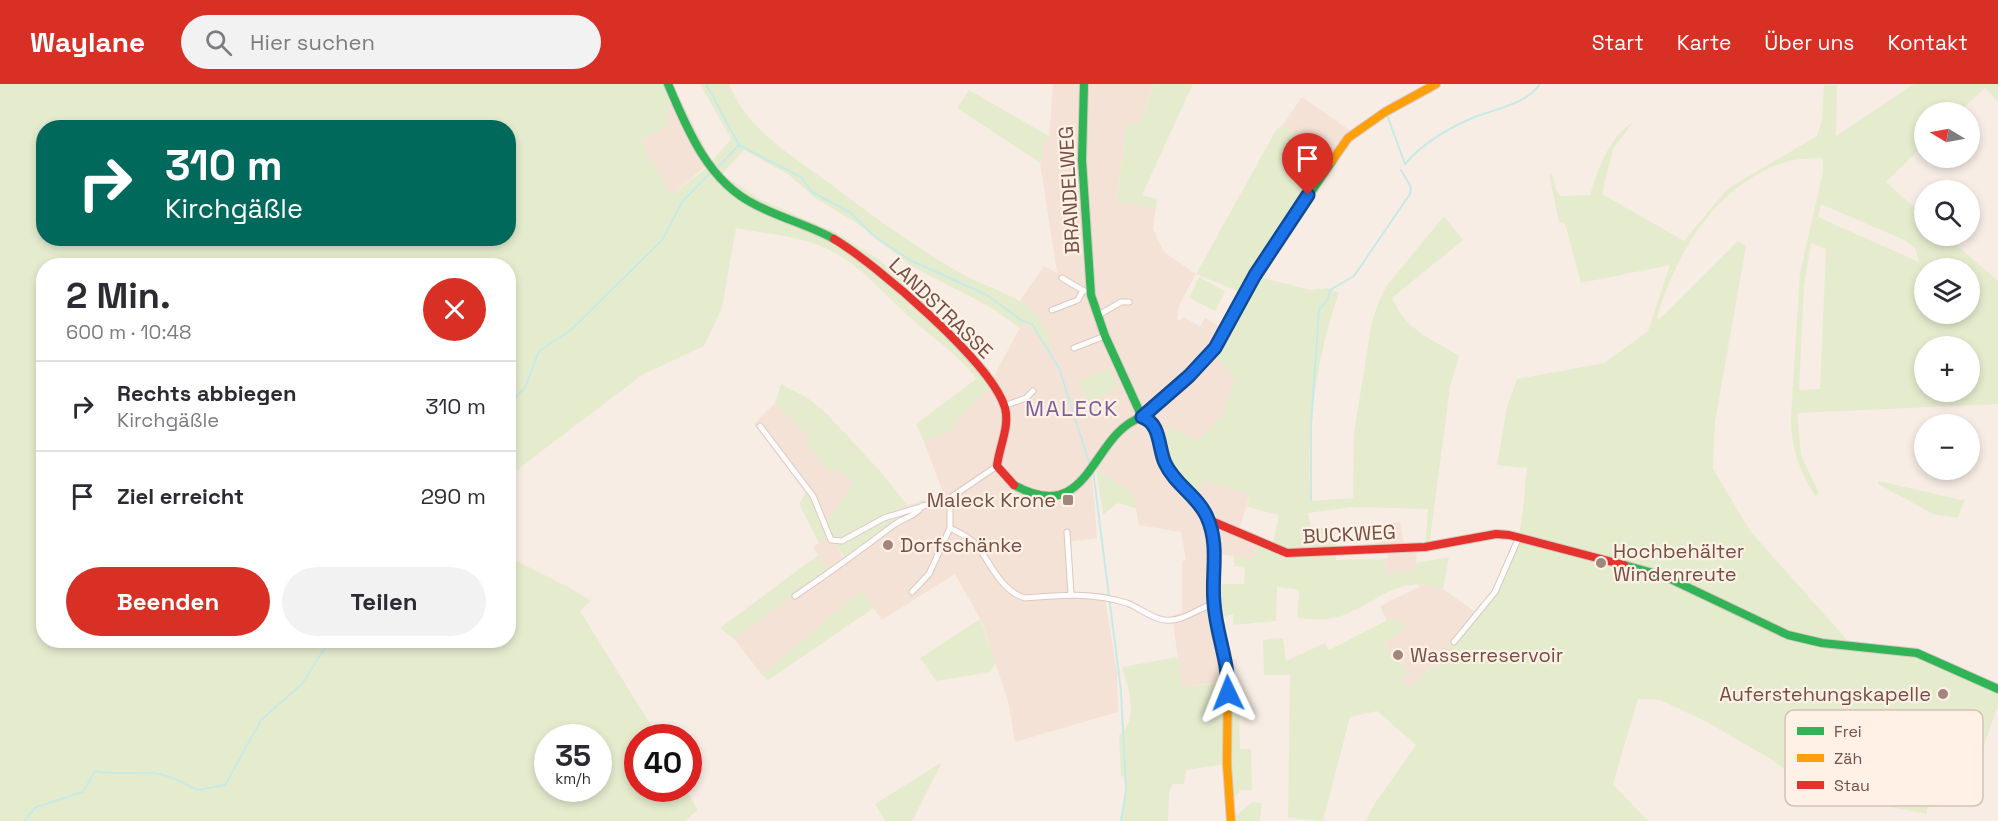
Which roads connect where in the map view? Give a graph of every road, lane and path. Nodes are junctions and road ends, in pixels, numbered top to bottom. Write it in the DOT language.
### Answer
graph roads {
  1 [pos="668,84"];
  2 [pos="1084,84"];
  3 [pos="1436,84"];
  4 [pos="1062,278"];
  5 [pos="1087,292"];
  6 [pos="1129,302"];
  7 [pos="1052,310"];
  8 [pos="1097,316"];
  9 [pos="1105,336"];
  10 [pos="1074,348"];
  11 [pos="1033,391"];
  12 [pos="1004,406"];
  13 [pos="1142,417"];
  14 [pos="760,426"];
  15 [pos="998,466"];
  16 [pos="950,498"];
  17 [pos="922,506"];
  18 [pos="1209,520"];
  19 [pos="950,528"];
  20 [pos="1067,532"];
  21 [pos="1519,537"];
  22 [pos="912,592"];
  23 [pos="1071,594"];
  24 [pos="795,596"];
  25 [pos="1214,604"];
  26 [pos="1454,642"];
  27 [pos="1998,689"];
  28 [pos="1231,821"];
  1 -- 12 [label="street, LANDSTRASSE"];
  2 -- 5 [label="street, BRANDELWEG"];
  3 -- 13 [label="street"];
  4 -- 5 [label="street, BRANDELWEG"];
  5 -- 7 [label="street"];
  5 -- 8 [label="street, BRANDELWEG"];
  6 -- 8 [label="street"];
  8 -- 9 [label="street, BRANDELWEG"];
  9 -- 10 [label="street"];
  9 -- 13 [label="street, BRANDELWEG"];
  11 -- 12 [label="street"];
  12 -- 15 [label="street"];
  13 -- 15 [label="street"];
  13 -- 18 [label="street"];
  14 -- 17 [label="street"];
  15 -- 16 [label="street"];
  16 -- 17 [label="street"];
  16 -- 19 [label="street"];
  17 -- 24 [label="street"];
  18 -- 21 [label="street, BUCKWEG"];
  18 -- 25 [label="street"];
  19 -- 22 [label="street"];
  19 -- 23 [label="street"];
  20 -- 23 [label="street"];
  21 -- 26 [label="street"];
  21 -- 27 [label="street, BUCKWEG"];
  23 -- 25 [label="street"];
  25 -- 28 [label="street"];
}
